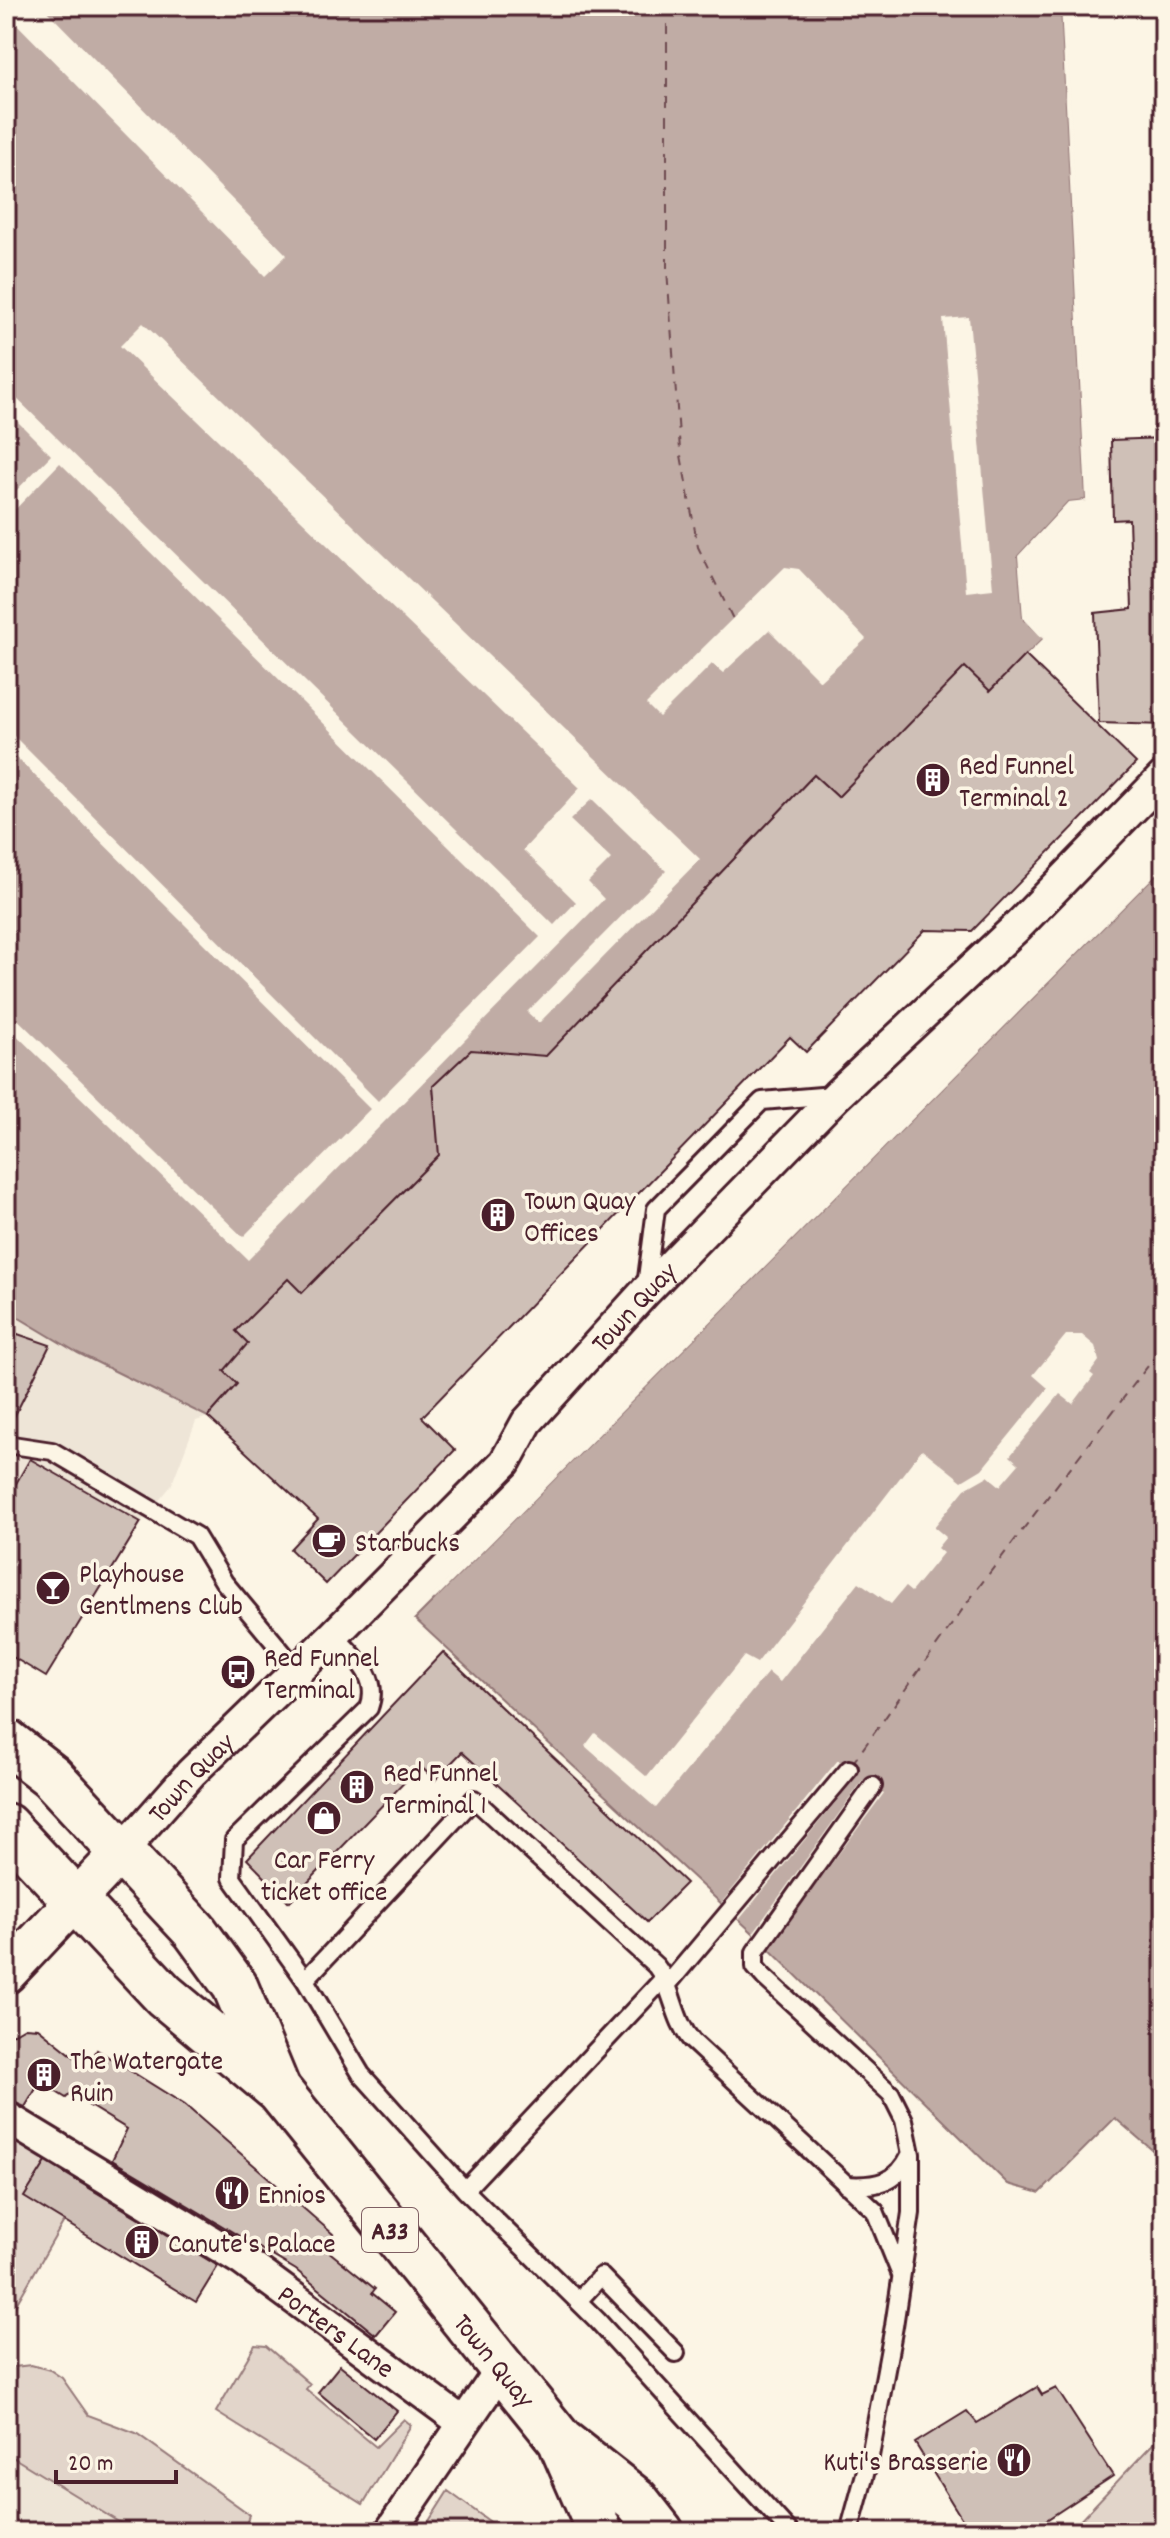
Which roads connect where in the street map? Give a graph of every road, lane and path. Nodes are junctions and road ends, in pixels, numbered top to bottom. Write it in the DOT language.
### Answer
graph roads {
  1 [pos="1164,776"];
  2 [pos="837,1095"];
  3 [pos="645,1292"];
  4 [pos="6,1444"];
  5 [pos="334,1635"];
  6 [pos="298,1671"];
  7 [pos="6,1741"];
  8 [pos="849,1769"];
  9 [pos="873,1786"];
  10 [pos="6,1826"];
  11 [pos="121,1852"];
  12 [pos="76,1901"];
  13 [pos="6,1974"];
  14 [pos="305,1980"];
  15 [pos="666,1980"];
  16 [pos="279,2091"];
  17 [pos="6,2117"];
  18 [pos="911,2154"];
  19 [pos="846,2185"];
  20 [pos="465,2190"];
  21 [pos="901,2275"];
  22 [pos="578,2301"];
  23 [pos="676,2353"];
  24 [pos="501,2369"];
  25 [pos="462,2422"];
  26 [pos="561,2441"];
  27 [pos="390,2532"];
  28 [pos="600,2532"];
  29 [pos="661,2532"];
  30 [pos="790,2532"];
  31 [pos="849,2532"];
  1 -- 2 [label="street, Town Quay"];
  2 -- 3 [label="street, Town Quay"];
  2 -- 3 [label="lane"];
  3 -- 5 [label="street, Town Quay"];
  4 -- 6 [label="lane"];
  5 -- 6 [label="street, Town Quay"];
  5 -- 14 [label="lane"];
  6 -- 11 [label="street, Town Quay"];
  7 -- 11 [label="main road, Town Quay / A33"];
  8 -- 15 [label="lane"];
  9 -- 18 [label="lane"];
  10 -- 12 [label="main road, Town Quay / A33"];
  11 -- 12 [label="street"];
  11 -- 16 [label="main road, Town Quay / A33"];
  12 -- 13 [label="street"];
  12 -- 16 [label="main road, Town Quay / A33"];
  14 -- 15 [label="lane"];
  14 -- 20 [label="lane"];
  15 -- 19 [label="lane"];
  15 -- 20 [label="lane"];
  16 -- 24 [label="main road, Town Quay / A33"];
  17 -- 25 [label="street, Porters Lane"];
  18 -- 19 [label="lane"];
  18 -- 21 [label="lane"];
  19 -- 21 [label="lane"];
  20 -- 22 [label="lane"];
  21 -- 31 [label="lane"];
  22 -- 23 [label="lane"];
  22 -- 30 [label="lane"];
  24 -- 25 [label="street"];
  24 -- 26 [label="main road, Town Quay / A33"];
  25 -- 27 [label="street"];
  26 -- 28 [label="main road, Town Quay / A33"];
  26 -- 29 [label="main road, Town Quay / A33"];
}
